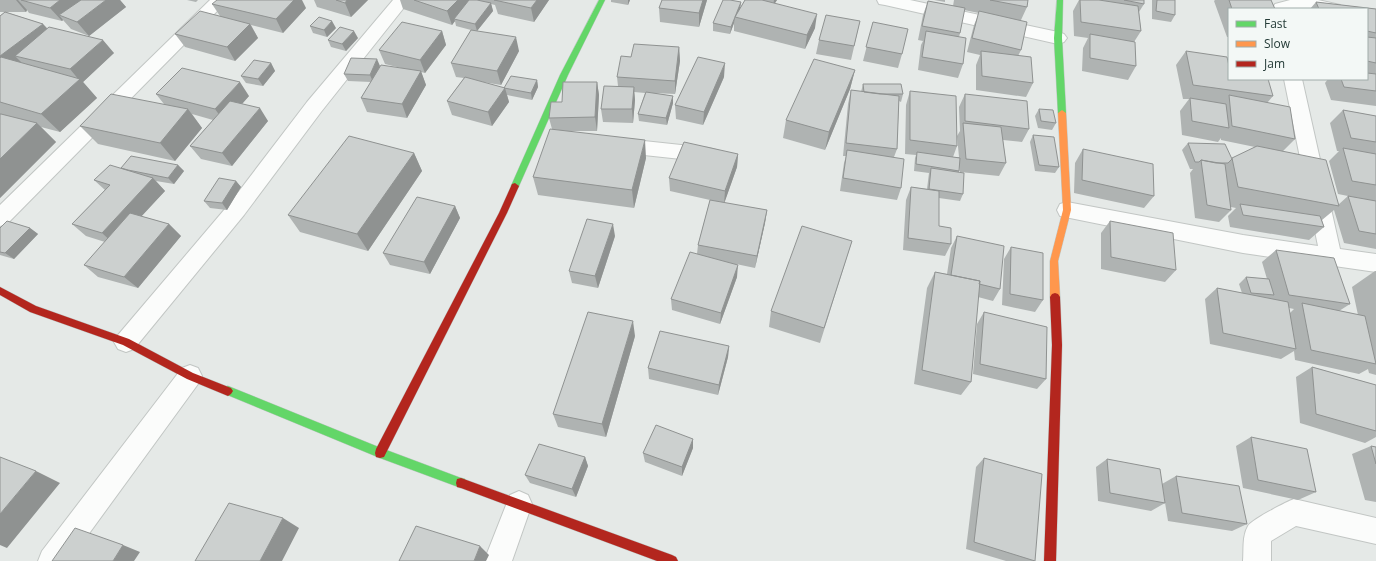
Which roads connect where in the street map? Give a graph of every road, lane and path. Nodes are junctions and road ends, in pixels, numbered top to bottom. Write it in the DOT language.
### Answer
graph roads {
  1 [pos="220,0"];
  2 [pos="402,0"];
  3 [pos="602,0"];
  4 [pos="884,0"];
  5 [pos="1060,0"];
  6 [pos="1282,8"];
  7 [pos="1330,8"];
  8 [pos="1058,38"];
  9 [pos="1293,80"];
  10 [pos="536,137"];
  11 [pos="559,139"];
  12 [pos="597,143"];
  13 [pos="721,156"];
  14 [pos="1067,210"];
  15 [pos="0,218"];
  16 [pos="1332,257"];
  17 [pos="1376,264"];
  18 [pos="0,291"];
  19 [pos="126,342"];
  20 [pos="190,376"];
  21 [pos="380,453"];
  22 [pos="519,504"];
  23 [pos="1376,530"];
  24 [pos="52,561"];
  25 [pos="498,561"];
  26 [pos="672,561"];
  27 [pos="1050,561"];
  28 [pos="1257,561"];
  1 -- 15 [label="street"];
  2 -- 19 [label="street"];
  3 -- 10 [label="street"];
  4 -- 8 [label="street"];
  5 -- 8 [label="street"];
  6 -- 7 [label="street"];
  8 -- 14 [label="street"];
  9 -- 16 [label="street"];
  10 -- 11 [label="street"];
  10 -- 21 [label="street"];
  12 -- 13 [label="street"];
  14 -- 16 [label="street"];
  14 -- 27 [label="street"];
  16 -- 17 [label="street"];
  18 -- 19 [label="street"];
  19 -- 20 [label="street"];
  20 -- 21 [label="street"];
  20 -- 24 [label="street"];
  21 -- 22 [label="street"];
  22 -- 25 [label="street"];
  22 -- 26 [label="street"];
  23 -- 28 [label="street"];
}
